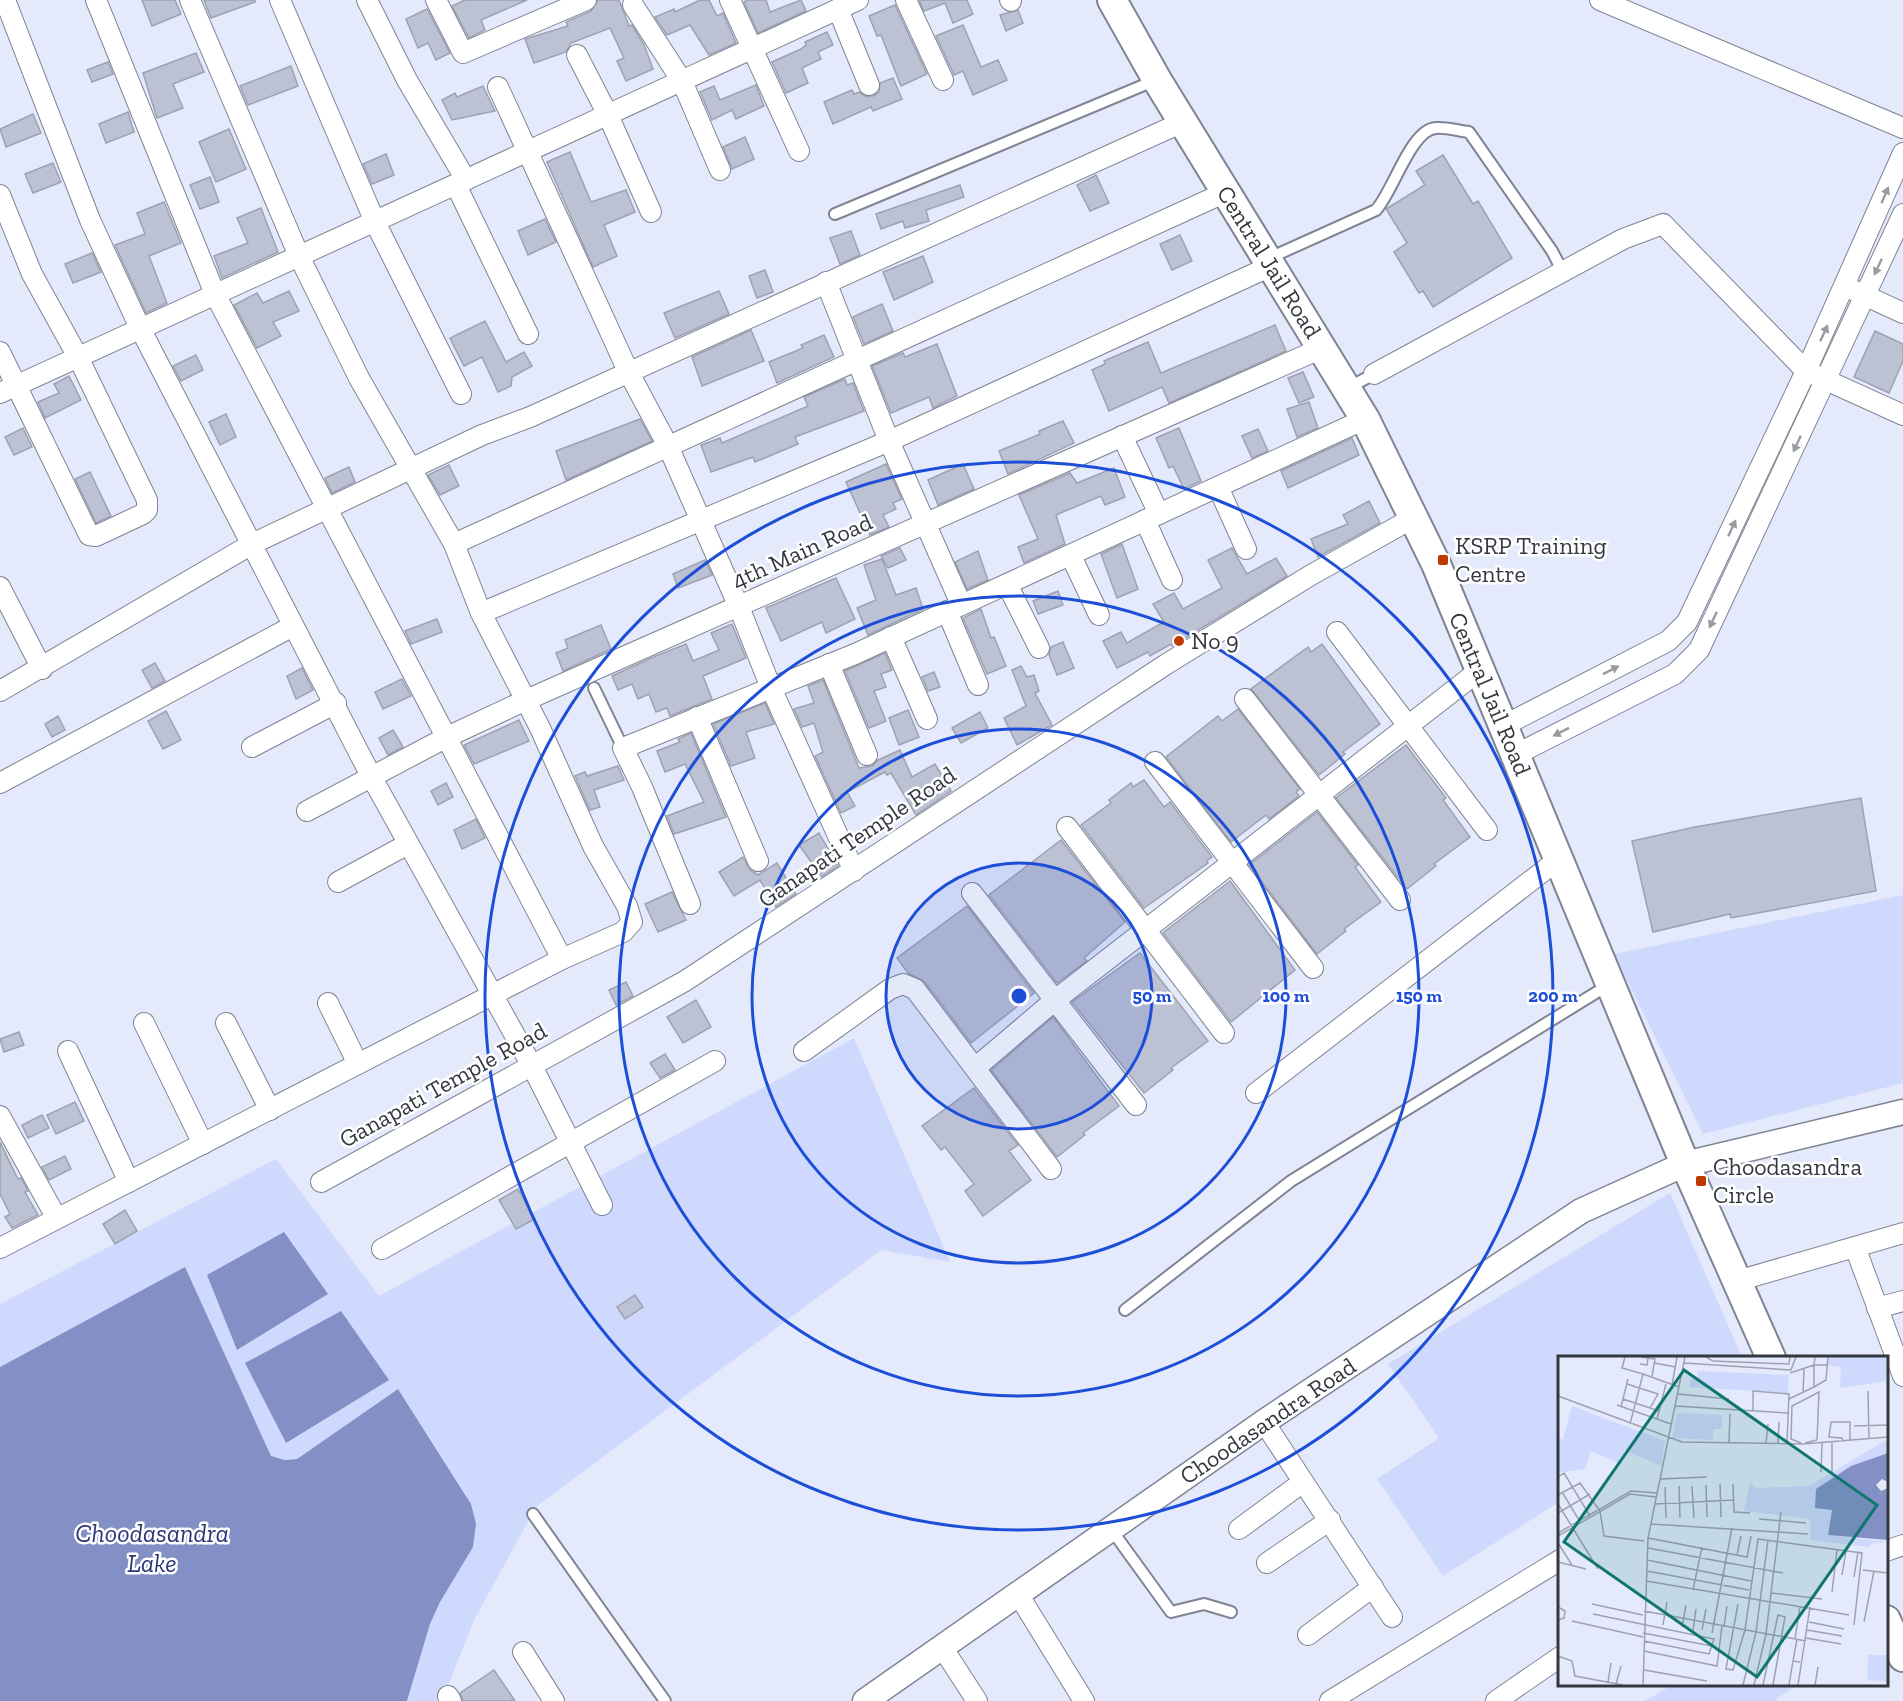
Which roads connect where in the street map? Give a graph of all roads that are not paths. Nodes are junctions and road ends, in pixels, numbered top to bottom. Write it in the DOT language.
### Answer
graph roads {
  1 [pos="5,0"];
  2 [pos="96,0"];
  3 [pos="190,0"];
  4 [pos="280,0"];
  5 [pos="367,0"];
  6 [pos="436,0"];
  7 [pos="586,0"];
  8 [pos="730,0"];
  9 [pos="858,0"];
  10 [pos="906,0"];
  11 [pos="1112,0"];
  12 [pos="1600,0"];
  13 [pos="633,5"];
  14 [pos="838,9"];
  15 [pos="752,49"];
  16 [pos="578,55"];
  17 [pos="943,80"];
  18 [pos="1157,80"];
  19 [pos="682,81"];
  20 [pos="868,85"];
  21 [pos="498,87"];
  22 [pos="608,115"];
  23 [pos="1183,122"];
  24 [pos="1903,128"];
  25 [pos="527,152"];
  26 [pos="799,152"];
  27 [pos="1903,153"];
  28 [pos="720,170"];
  29 [pos="461,183"];
  30 [pos="1226,192"];
  31 [pos="0,195"];
  32 [pos="651,212"];
  33 [pos="835,214"];
  34 [pos="1903,214"];
  35 [pos="375,222"];
  36 [pos="298,256"];
  37 [pos="1269,262"];
  38 [pos="1564,273"];
  39 [pos="826,282"];
  40 [pos="1845,287"];
  41 [pos="215,294"];
  42 [pos="1864,295"];
  43 [pos="1903,313"];
  44 [pos="140,328"];
  45 [pos="528,334"];
  46 [pos="1322,348"];
  47 [pos="0,352"];
  48 [pos="78,357"];
  49 [pos="858,360"];
  50 [pos="628,371"];
  51 [pos="1806,371"];
  52 [pos="1374,374"];
  53 [pos="1827,380"];
  54 [pos="8,389"];
  55 [pos="1346,389"];
  56 [pos="461,394"];
  57 [pos="1903,415"];
  58 [pos="1365,419"];
  59 [pos="1122,436"];
  60 [pos="889,441"];
  61 [pos="668,446"];
  62 [pos="410,471"];
  63 [pos="1218,487"];
  64 [pos="326,508"];
  65 [pos="1152,517"];
  66 [pos="1413,518"];
  67 [pos="702,522"];
  68 [pos="928,524"];
  69 [pos="454,543"];
  70 [pos="252,544"];
  71 [pos="1246,549"];
  72 [pos="1071,556"];
  73 [pos="1172,580"];
  74 [pos="1007,584"];
  75 [pos="0,587"];
  76 [pos="739,607"];
  77 [pos="954,607"];
  78 [pos="481,613"];
  79 [pos="1099,615"];
  80 [pos="293,626"];
  81 [pos="1336,632"];
  82 [pos="891,637"];
  83 [pos="1668,641"];
  84 [pos="1039,648"];
  85 [pos="1688,661"];
  86 [pos="829,664"];
  87 [pos="42,669"];
  88 [pos="1480,670"];
  89 [pos="978,685"];
  90 [pos="594,688"];
  91 [pos="771,688"];
  92 [pos="0,691"];
  93 [pos="1245,699"];
  94 [pos="524,700"];
  95 [pos="336,703"];
  96 [pos="697,717"];
  97 [pos="927,719"];
  98 [pos="1409,725"];
  99 [pos="1503,726"];
  100 [pos="447,737"];
  101 [pos="252,747"];
  102 [pos="623,748"];
  103 [pos="867,755"];
  104 [pos="1515,755"];
  105 [pos="1155,762"];
  106 [pos="371,776"];
  107 [pos="0,783"];
  108 [pos="1318,796"];
  109 [pos="307,811"];
  110 [pos="1066,826"];
  111 [pos="1487,831"];
  112 [pos="408,844"];
  113 [pos="1559,860"];
  114 [pos="758,861"];
  115 [pos="1233,862"];
  116 [pos="854,871"];
  117 [pos="338,882"];
  118 [pos="972,893"];
  119 [pos="1401,900"];
  120 [pos="690,904"];
  121 [pos="1146,930"];
  122 [pos="562,959"];
  123 [pos="1313,968"];
  124 [pos="1610,984"];
  125 [pos="491,995"];
  126 [pos="1054,1000"];
  127 [pos="328,1003"];
  128 [pos="144,1023"];
  129 [pos="226,1023"];
  130 [pos="1224,1033"];
  131 [pos="69,1051"];
  132 [pos="804,1051"];
  133 [pos="715,1061"];
  134 [pos="358,1064"];
  135 [pos="532,1066"];
  136 [pos="975,1068"];
  137 [pos="1256,1093"];
  138 [pos="1136,1105"];
  139 [pos="270,1110"];
  140 [pos="1903,1112"];
  141 [pos="0,1116"];
  142 [pos="570,1142"];
  143 [pos="203,1144"];
  144 [pos="1685,1164"];
  145 [pos="1051,1169"];
  146 [pos="129,1182"];
  147 [pos="321,1182"];
  148 [pos="602,1205"];
  149 [pos="56,1217"];
  150 [pos="1903,1233"];
  151 [pos="1855,1247"];
  152 [pos="0,1248"];
  153 [pos="382,1249"];
  154 [pos="1737,1281"];
  155 [pos="1903,1301"];
  156 [pos="1877,1308"];
  157 [pos="1125,1310"];
  158 [pos="1770,1356"];
  159 [pos="1903,1376"];
  160 [pos="1264,1422"];
  161 [pos="1303,1482"];
  162 [pos="533,1514"];
  163 [pos="1330,1521"];
  164 [pos="1111,1529"];
  165 [pos="1239,1529"];
  166 [pos="1903,1545"];
  167 [pos="1888,1551"];
  168 [pos="1558,1561"];
  169 [pos="1267,1563"];
  170 [pos="1373,1587"];
  171 [pos="1018,1594"];
  172 [pos="1231,1612"];
  173 [pos="1392,1617"];
  174 [pos="1888,1622"];
  175 [pos="1308,1635"];
  176 [pos="942,1647"];
  177 [pos="524,1652"];
  178 [pos="1903,1657"];
  179 [pos="1558,1658"];
  180 [pos="879,1697"];
  181 [pos="554,1701"];
  182 [pos="665,1701"];
  183 [pos="978,1701"];
  184 [pos="1084,1701"];
  185 [pos="1330,1701"];
  186 [pos="1496,1701"];
  1 -- 44 [label="street"];
  2 -- 41 [label="street"];
  3 -- 36 [label="street"];
  4 -- 35 [label="street"];
  5 -- 29 [label="street"];
  6 -- 7 [label="street"];
  8 -- 15 [label="street"];
  9 -- 14 [label="street"];
  10 -- 17 [label="street"];
  11 -- 18 [label="main road, Central Jail Road"];
  12 -- 24 [label="street"];
  13 -- 19 [label="street"];
  14 -- 15 [label="street"];
  14 -- 20 [label="street"];
  15 -- 19 [label="street"];
  15 -- 26 [label="street"];
  16 -- 22 [label="street"];
  18 -- 23 [label="main road, Central Jail Road"];
  18 -- 33 [label="lane"];
  19 -- 22 [label="street"];
  19 -- 28 [label="street"];
  21 -- 25 [label="street"];
  22 -- 25 [label="street"];
  22 -- 32 [label="street"];
  23 -- 30 [label="main road, Central Jail Road"];
  23 -- 39 [label="street"];
  25 -- 29 [label="street"];
  25 -- 50 [label="street"];
  40 -- 27 [label="street, one-way"];
  29 -- 35 [label="street"];
  29 -- 45 [label="street"];
  30 -- 37 [label="main road, Central Jail Road"];
  30 -- 49 [label="street"];
  31 -- 48 [label="street"];
  34 -- 42 [label="street, one-way"];
  35 -- 36 [label="street"];
  35 -- 56 [label="street"];
  36 -- 41 [label="street"];
  36 -- 62 [label="street"];
  37 -- 38 [label="lane"];
  37 -- 46 [label="main road, Central Jail Road"];
  37 -- 60 [label="street"];
  38 -- 51 [label="street"];
  38 -- 52 [label="street"];
  39 -- 49 [label="street"];
  39 -- 50 [label="street"];
  40 -- 42 [label="street"];
  51 -- 40 [label="street, one-way"];
  41 -- 44 [label="street"];
  41 -- 64 [label="street"];
  42 -- 43 [label="street"];
  42 -- 53 [label="street"];
  44 -- 48 [label="street"];
  44 -- 70 [label="street"];
  46 -- 55 [label="main road, Central Jail Road"];
  46 -- 59 [label="street, 4th Main Road"];
  47 -- 54 [label="street"];
  48 -- 54 [label="street"];
  48 -- 54 [label="street"];
  49 -- 60 [label="street"];
  49 -- 61 [label="street"];
  50 -- 61 [label="street"];
  50 -- 62 [label="street"];
  51 -- 53 [label="street"];
  83 -- 51 [label="street, one-way"];
  52 -- 55 [label="lane"];
  53 -- 57 [label="street"];
  53 -- 85 [label="street, one-way"];
  55 -- 58 [label="main road, Central Jail Road"];
  58 -- 63 [label="street"];
  58 -- 66 [label="main road, Central Jail Road"];
  59 -- 65 [label="street"];
  59 -- 68 [label="street, 4th Main Road"];
  60 -- 67 [label="street"];
  60 -- 68 [label="street"];
  61 -- 67 [label="street"];
  61 -- 69 [label="street"];
  62 -- 64 [label="street"];
  62 -- 69 [label="street"];
  63 -- 65 [label="street"];
  63 -- 71 [label="street"];
  64 -- 70 [label="street"];
  64 -- 100 [label="street"];
  65 -- 72 [label="street"];
  65 -- 73 [label="street"];
  66 -- 88 [label="main road, Central Jail Road"];
  66 -- 116 [label="street, Ganapati Temple Road"];
  67 -- 76 [label="street"];
  67 -- 78 [label="street"];
  68 -- 76 [label="street, 4th Main Road"];
  68 -- 77 [label="street"];
  69 -- 78 [label="street"];
  70 -- 80 [label="street"];
  70 -- 87 [label="street"];
  72 -- 74 [label="street"];
  72 -- 79 [label="street"];
  74 -- 77 [label="street"];
  74 -- 84 [label="street"];
  75 -- 87 [label="street"];
  76 -- 91 [label="street"];
  76 -- 94 [label="street, 4th Main Road"];
  77 -- 82 [label="street"];
  77 -- 89 [label="street"];
  78 -- 94 [label="street"];
  80 -- 95 [label="street"];
  80 -- 107 [label="street"];
  81 -- 98 [label="street"];
  82 -- 86 [label="street"];
  82 -- 97 [label="street"];
  83 -- 85 [label="street"];
  99 -- 83 [label="street, one-way"];
  85 -- 104 [label="street, one-way"];
  86 -- 91 [label="street"];
  86 -- 103 [label="street"];
  87 -- 92 [label="street"];
  88 -- 98 [label="street"];
  88 -- 99 [label="main road, Central Jail Road"];
  90 -- 102 [label="lane"];
  91 -- 96 [label="street"];
  91 -- 116 [label="street"];
  93 -- 108 [label="street"];
  94 -- 100 [label="street, 4th Main Road"];
  94 -- 122 [label="street"];
  95 -- 101 [label="street"];
  95 -- 106 [label="street"];
  96 -- 102 [label="street"];
  96 -- 114 [label="street"];
  98 -- 108 [label="street"];
  98 -- 111 [label="street"];
  99 -- 104 [label="main road, Central Jail Road"];
  100 -- 106 [label="street, 4th Main Road"];
  100 -- 122 [label="street"];
  102 -- 120 [label="street"];
  104 -- 113 [label="main road, Central Jail Road"];
  105 -- 115 [label="street"];
  106 -- 109 [label="street, 4th Main Road"];
  106 -- 112 [label="street"];
  108 -- 115 [label="street"];
  108 -- 119 [label="street"];
  110 -- 121 [label="street"];
  112 -- 117 [label="street"];
  112 -- 125 [label="street"];
  113 -- 124 [label="main road, Central Jail Road"];
  113 -- 137 [label="street"];
  115 -- 121 [label="street"];
  115 -- 123 [label="street"];
  116 -- 135 [label="street, Ganapati Temple Road"];
  118 -- 126 [label="street"];
  121 -- 126 [label="street"];
  121 -- 130 [label="street"];
  122 -- 125 [label="street"];
  124 -- 144 [label="main road, Central Jail Road"];
  124 -- 157 [label="lane"];
  125 -- 134 [label="street"];
  125 -- 135 [label="street"];
  126 -- 136 [label="street"];
  126 -- 138 [label="street"];
  127 -- 134 [label="street"];
  128 -- 143 [label="street"];
  129 -- 139 [label="street"];
  131 -- 146 [label="street"];
  132 -- 136 [label="street"];
  133 -- 142 [label="street"];
  134 -- 139 [label="street"];
  135 -- 142 [label="street"];
  135 -- 147 [label="street, Ganapati Temple Road"];
  136 -- 145 [label="street"];
  139 -- 143 [label="street"];
  140 -- 144 [label="street, Choodasandra Road"];
  141 -- 149 [label="street"];
  142 -- 148 [label="street"];
  142 -- 153 [label="street"];
  143 -- 146 [label="street"];
  144 -- 154 [label="main road, Central Jail Road"];
  144 -- 160 [label="street, Choodasandra Road"];
  146 -- 149 [label="street"];
  149 -- 152 [label="street"];
  150 -- 151 [label="street"];
  151 -- 154 [label="street"];
  151 -- 156 [label="street"];
  154 -- 158 [label="main road, Central Jail Road"];
  155 -- 156 [label="street"];
  156 -- 159 [label="street"];
  160 -- 161 [label="street"];
  160 -- 164 [label="street, Choodasandra Road"];
  161 -- 163 [label="street"];
  161 -- 165 [label="street"];
  162 -- 182 [label="lane"];
  163 -- 169 [label="street"];
  163 -- 170 [label="street"];
  164 -- 171 [label="street, Choodasandra Road"];
  164 -- 172 [label="lane"];
  166 -- 167 [label="street"];
  168 -- 185 [label="street"];
  170 -- 173 [label="street"];
  170 -- 175 [label="street"];
  171 -- 176 [label="street, Choodasandra Road"];
  171 -- 184 [label="street"];
  174 -- 178 [label="main road"];
  176 -- 180 [label="street, Choodasandra Road"];
  176 -- 183 [label="street"];
  177 -- 181 [label="street"];
  179 -- 186 [label="street"];
}
